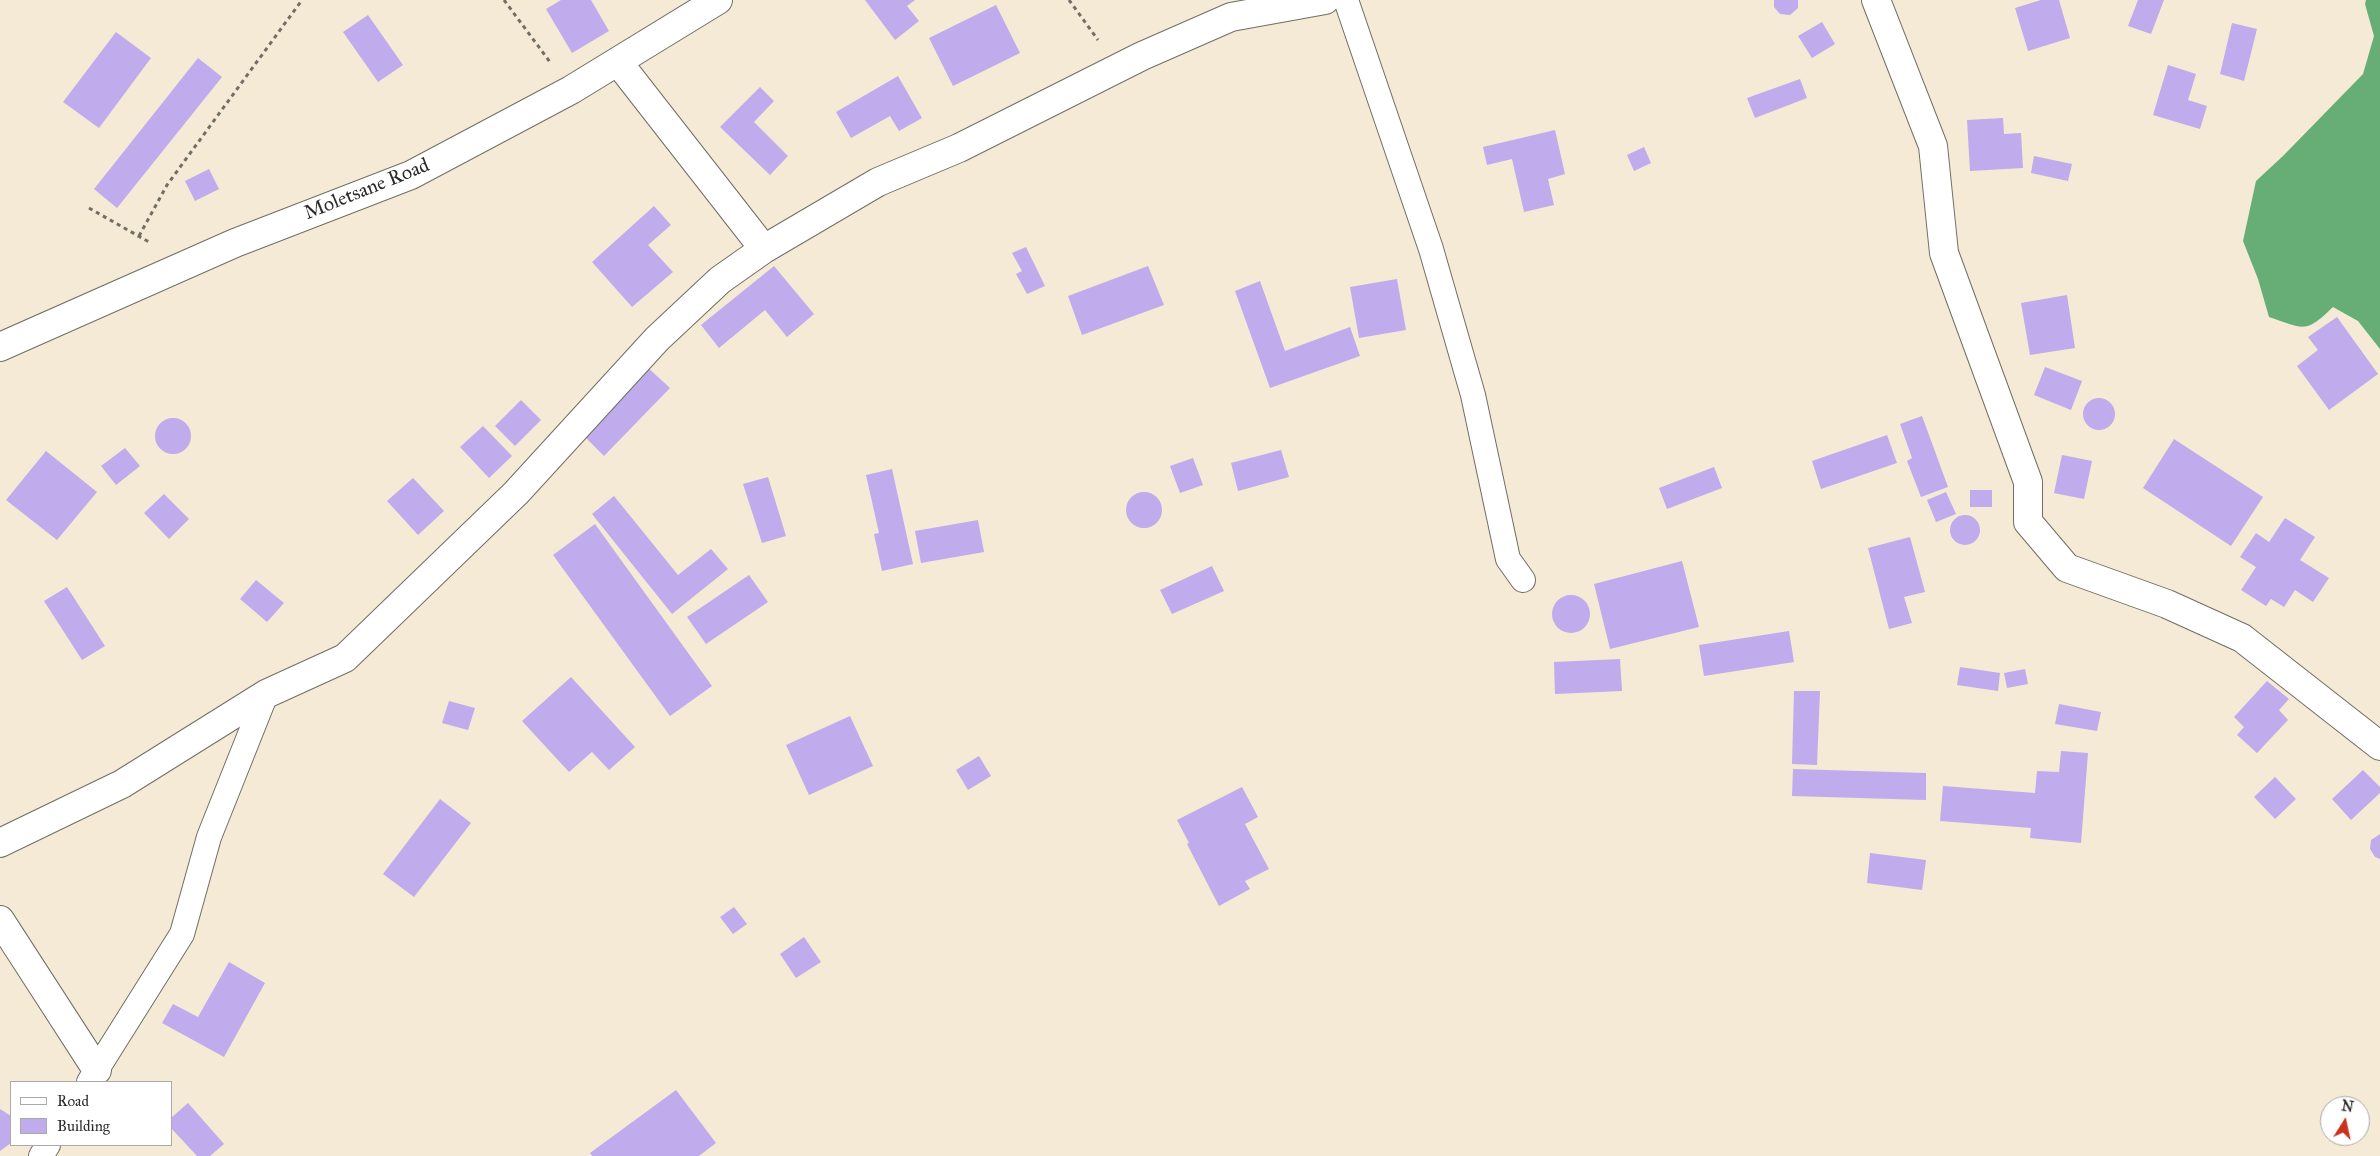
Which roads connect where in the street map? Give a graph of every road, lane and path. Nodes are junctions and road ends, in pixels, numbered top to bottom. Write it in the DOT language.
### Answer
graph roads {
  1 [pos="302,0"];
  2 [pos="504,0"];
  3 [pos="718,0"];
  4 [pos="1069,0"];
  5 [pos="1325,0"];
  6 [pos="1346,0"];
  7 [pos="1876,0"];
  8 [pos="618,62"];
  9 [pos="1118,68"];
  10 [pos="571,90"];
  11 [pos="89,208"];
  12 [pos="138,236"];
  13 [pos="764,249"];
  14 [pos="189,264"];
  15 [pos="0,347"];
  16 [pos="1523,580"];
  17 [pos="266,694"];
  18 [pos="2380,746"];
  19 [pos="0,843"];
  20 [pos="0,920"];
  21 [pos="93,1076"];
  1 -- 12 [label="path"];
  2 -- 10 [label="path"];
  3 -- 8 [label="street, Moletsane Road"];
  4 -- 9 [label="path"];
  5 -- 9 [label="street"];
  6 -- 16 [label="lane"];
  7 -- 18 [label="street"];
  8 -- 10 [label="street, Moletsane Road"];
  8 -- 13 [label="street"];
  9 -- 13 [label="street"];
  10 -- 14 [label="street, Moletsane Road"];
  11 -- 12 [label="path"];
  12 -- 14 [label="path"];
  13 -- 17 [label="street"];
  14 -- 15 [label="street, Moletsane Road"];
  17 -- 19 [label="street"];
  17 -- 21 [label="lane"];
  20 -- 21 [label="street"];
}
